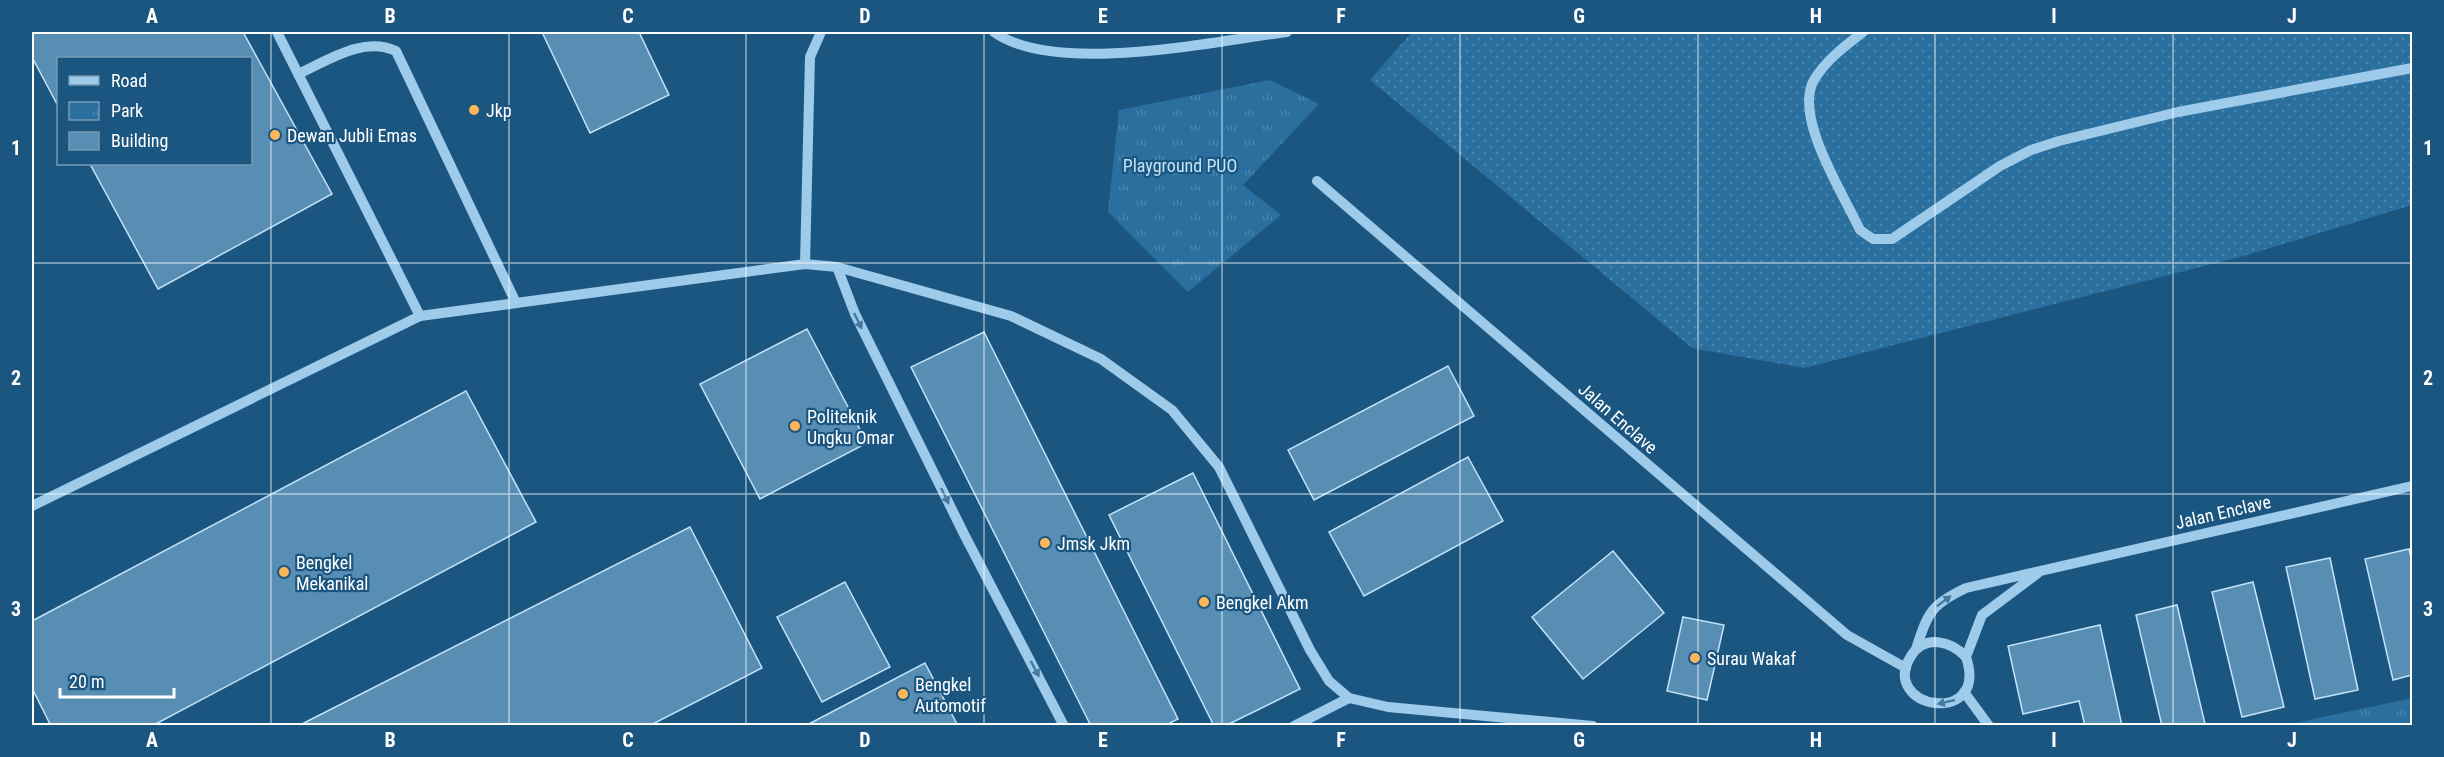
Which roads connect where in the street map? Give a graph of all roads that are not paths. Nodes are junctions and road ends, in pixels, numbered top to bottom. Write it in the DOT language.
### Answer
graph roads {
  1 [pos="277,32"];
  2 [pos="821,32"];
  3 [pos="994,32"];
  4 [pos="1287,32"];
  5 [pos="1863,32"];
  6 [pos="2412,68"];
  7 [pos="298,74"];
  8 [pos="1317,182"];
  9 [pos="805,264"];
  10 [pos="837,267"];
  11 [pos="516,303"];
  12 [pos="420,316"];
  13 [pos="2412,486"];
  14 [pos="32,506"];
  15 [pos="2040,571"];
  16 [pos="1916,650"];
  17 [pos="1966,657"];
  18 [pos="1906,668"];
  19 [pos="1964,693"];
  20 [pos="1349,698"];
  21 [pos="1064,726"];
  22 [pos="1294,726"];
  23 [pos="1593,726"];
  24 [pos="1989,726"];
  1 -- 7 [label="street"];
  2 -- 9 [label="street"];
  3 -- 4 [label="street"];
  5 -- 6 [label="street"];
  7 -- 11 [label="street"];
  7 -- 12 [label="street"];
  8 -- 18 [label="street, Jalan Enclave"];
  9 -- 10 [label="street"];
  9 -- 11 [label="street"];
  10 -- 20 [label="street"];
  10 -- 21 [label="street, one-way"];
  11 -- 12 [label="street"];
  12 -- 14 [label="street"];
  13 -- 15 [label="street, Jalan Enclave"];
  16 -- 15 [label="street, Jalan Enclave, one-way"];
  15 -- 17 [label="street, Jalan Enclave"];
  16 -- 17 [label="street"];
  16 -- 18 [label="street, Jalan Enclave"];
  17 -- 19 [label="street, Jalan Enclave"];
  19 -- 18 [label="street, one-way"];
  19 -- 24 [label="street"];
  20 -- 22 [label="street"];
  20 -- 23 [label="street"];
}
